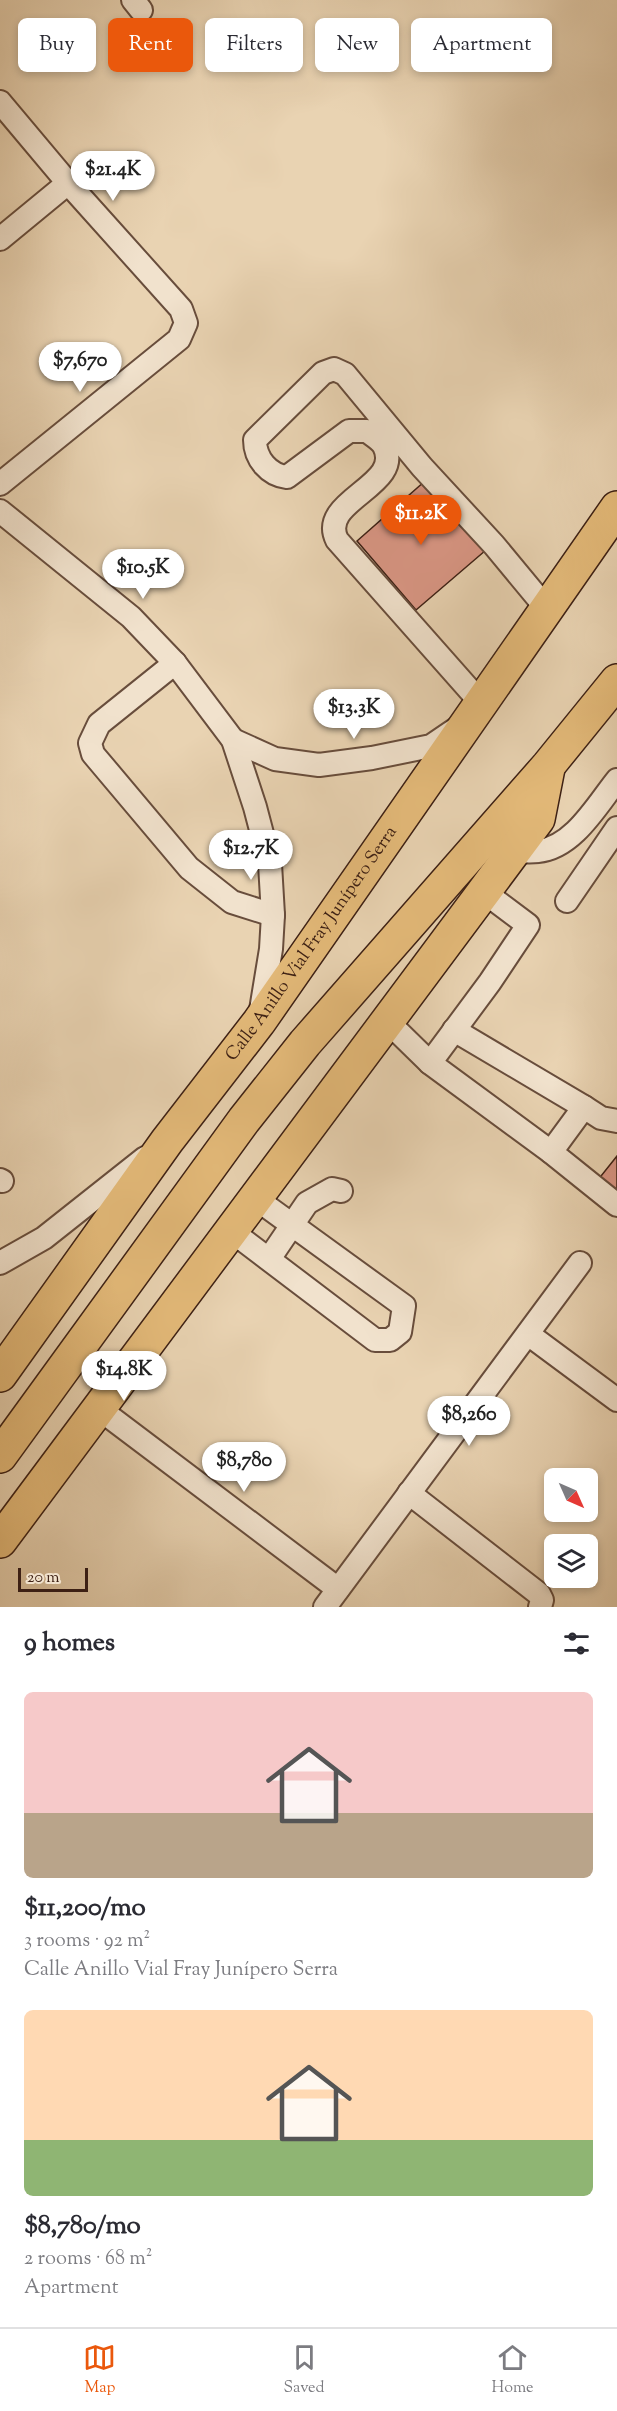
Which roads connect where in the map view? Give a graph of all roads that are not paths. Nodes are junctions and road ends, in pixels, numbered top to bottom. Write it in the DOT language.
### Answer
graph roads {
  1 [pos="0,102"];
  2 [pos="68,183"];
  3 [pos="0,239"];
  4 [pos="0,484"];
  5 [pos="617,508"];
  6 [pos="0,511"];
  7 [pos="547,609"];
  8 [pos="175,663"];
  9 [pos="617,681"];
  10 [pos="477,711"];
  11 [pos="233,740"];
  12 [pos="548,766"];
  13 [pos="617,780"];
  14 [pos="617,828"];
  15 [pos="514,851"];
  16 [pos="484,892"];
  17 [pos="567,901"];
  18 [pos="273,915"];
  19 [pos="387,1021"];
  20 [pos="259,1022"];
  21 [pos="454,1030"];
  22 [pos="430,1063"];
  23 [pos="584,1107"];
  24 [pos="617,1121"];
  25 [pos="167,1141"];
  26 [pos="551,1152"];
  27 [pos="341,1191"];
  28 [pos="255,1197"];
  29 [pos="617,1205"];
  30 [pos="291,1224"];
  31 [pos="230,1230"];
  32 [pos="269,1259"];
  33 [pos="0,1263"];
  34 [pos="580,1263"];
  35 [pos="528,1334"];
  36 [pos="0,1375"];
  37 [pos="617,1400"];
  38 [pos="98,1408"];
  39 [pos="0,1456"];
  40 [pos="409,1493"];
  41 [pos="0,1540"];
  42 [pos="331,1598"];
  43 [pos="540,1607"];
  1 -- 2 [label="street"];
  2 -- 3 [label="street"];
  2 -- 4 [label="street"];
  5 -- 7 [label="highway, Calle Anillo Vial Fray Junípero Serra"];
  6 -- 8 [label="street"];
  7 -- 10 [label="highway, Calle Anillo Vial Fray Junípero Serra"];
  7 -- 10 [label="street"];
  8 -- 11 [label="street"];
  8 -- 18 [label="street"];
  9 -- 12 [label="highway"];
  10 -- 11 [label="street"];
  10 -- 20 [label="highway, Calle Anillo Vial Fray Junípero Serra"];
  11 -- 18 [label="street"];
  12 -- 15 [label="highway"];
  12 -- 39 [label="highway"];
  13 -- 15 [label="street"];
  14 -- 17 [label="street"];
  15 -- 16 [label="highway"];
  16 -- 19 [label="highway"];
  16 -- 21 [label="street"];
  18 -- 20 [label="street"];
  19 -- 22 [label="street"];
  19 -- 28 [label="highway"];
  20 -- 25 [label="highway, Calle Anillo Vial Fray Junípero Serra"];
  21 -- 22 [label="street"];
  21 -- 23 [label="street"];
  22 -- 26 [label="street"];
  23 -- 24 [label="street"];
  23 -- 26 [label="street"];
  25 -- 33 [label="street"];
  25 -- 36 [label="highway, Calle Anillo Vial Fray Junípero Serra"];
  26 -- 29 [label="street"];
  27 -- 30 [label="street"];
  28 -- 30 [label="street"];
  28 -- 31 [label="highway"];
  30 -- 32 [label="street"];
  30 -- 32 [label="street"];
  31 -- 32 [label="street"];
  31 -- 38 [label="highway"];
  34 -- 35 [label="street"];
  35 -- 37 [label="street"];
  35 -- 40 [label="street"];
  38 -- 41 [label="highway"];
  38 -- 42 [label="street"];
  40 -- 42 [label="street"];
  40 -- 43 [label="street"];
}
